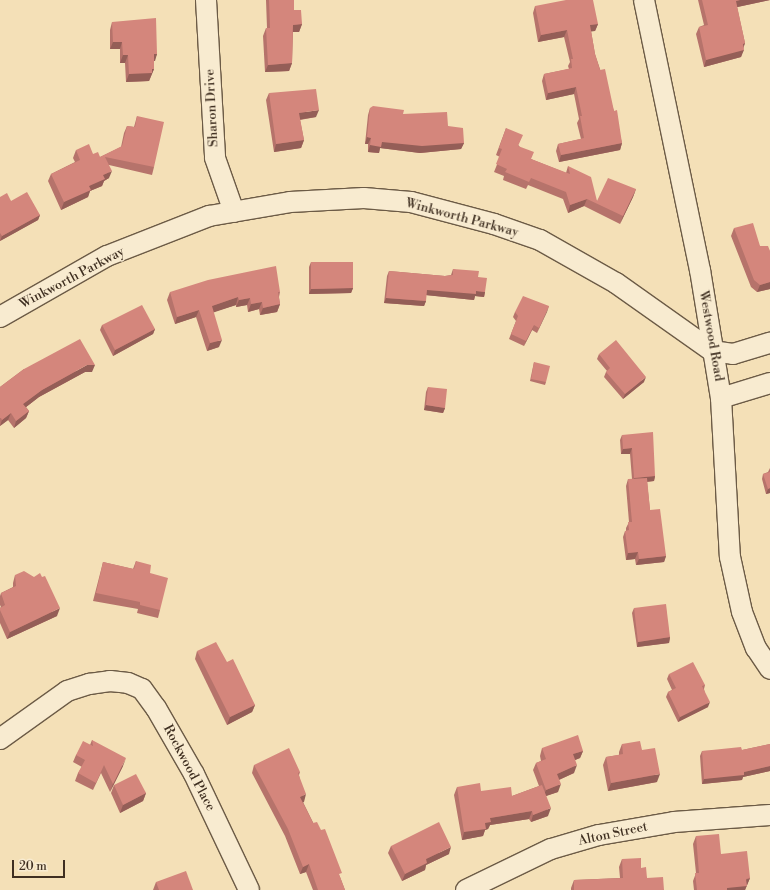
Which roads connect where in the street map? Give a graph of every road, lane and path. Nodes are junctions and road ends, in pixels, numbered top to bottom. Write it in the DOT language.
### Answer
graph roads {
  1 [pos="206,0"];
  2 [pos="644,0"];
  3 [pos="234,212"];
  4 [pos="0,317"];
  5 [pos="770,343"];
  6 [pos="712,351"];
  7 [pos="770,383"];
  8 [pos="721,398"];
  9 [pos="770,669"];
  10 [pos="0,739"];
  11 [pos="770,815"];
  12 [pos="249,890"];
  13 [pos="466,890"];
  1 -- 3 [label="street, Sharon Drive"];
  2 -- 6 [label="street, Westwood Road"];
  3 -- 4 [label="street, Winkworth Parkway"];
  3 -- 6 [label="street, Winkworth Parkway"];
  5 -- 6 [label="street, Winkworth Parkway"];
  6 -- 8 [label="street, Westwood Road"];
  7 -- 8 [label="street"];
  8 -- 9 [label="street, Westwood Road"];
  10 -- 12 [label="street, Rockwood Place"];
  11 -- 13 [label="street, Alton Street"];
}
